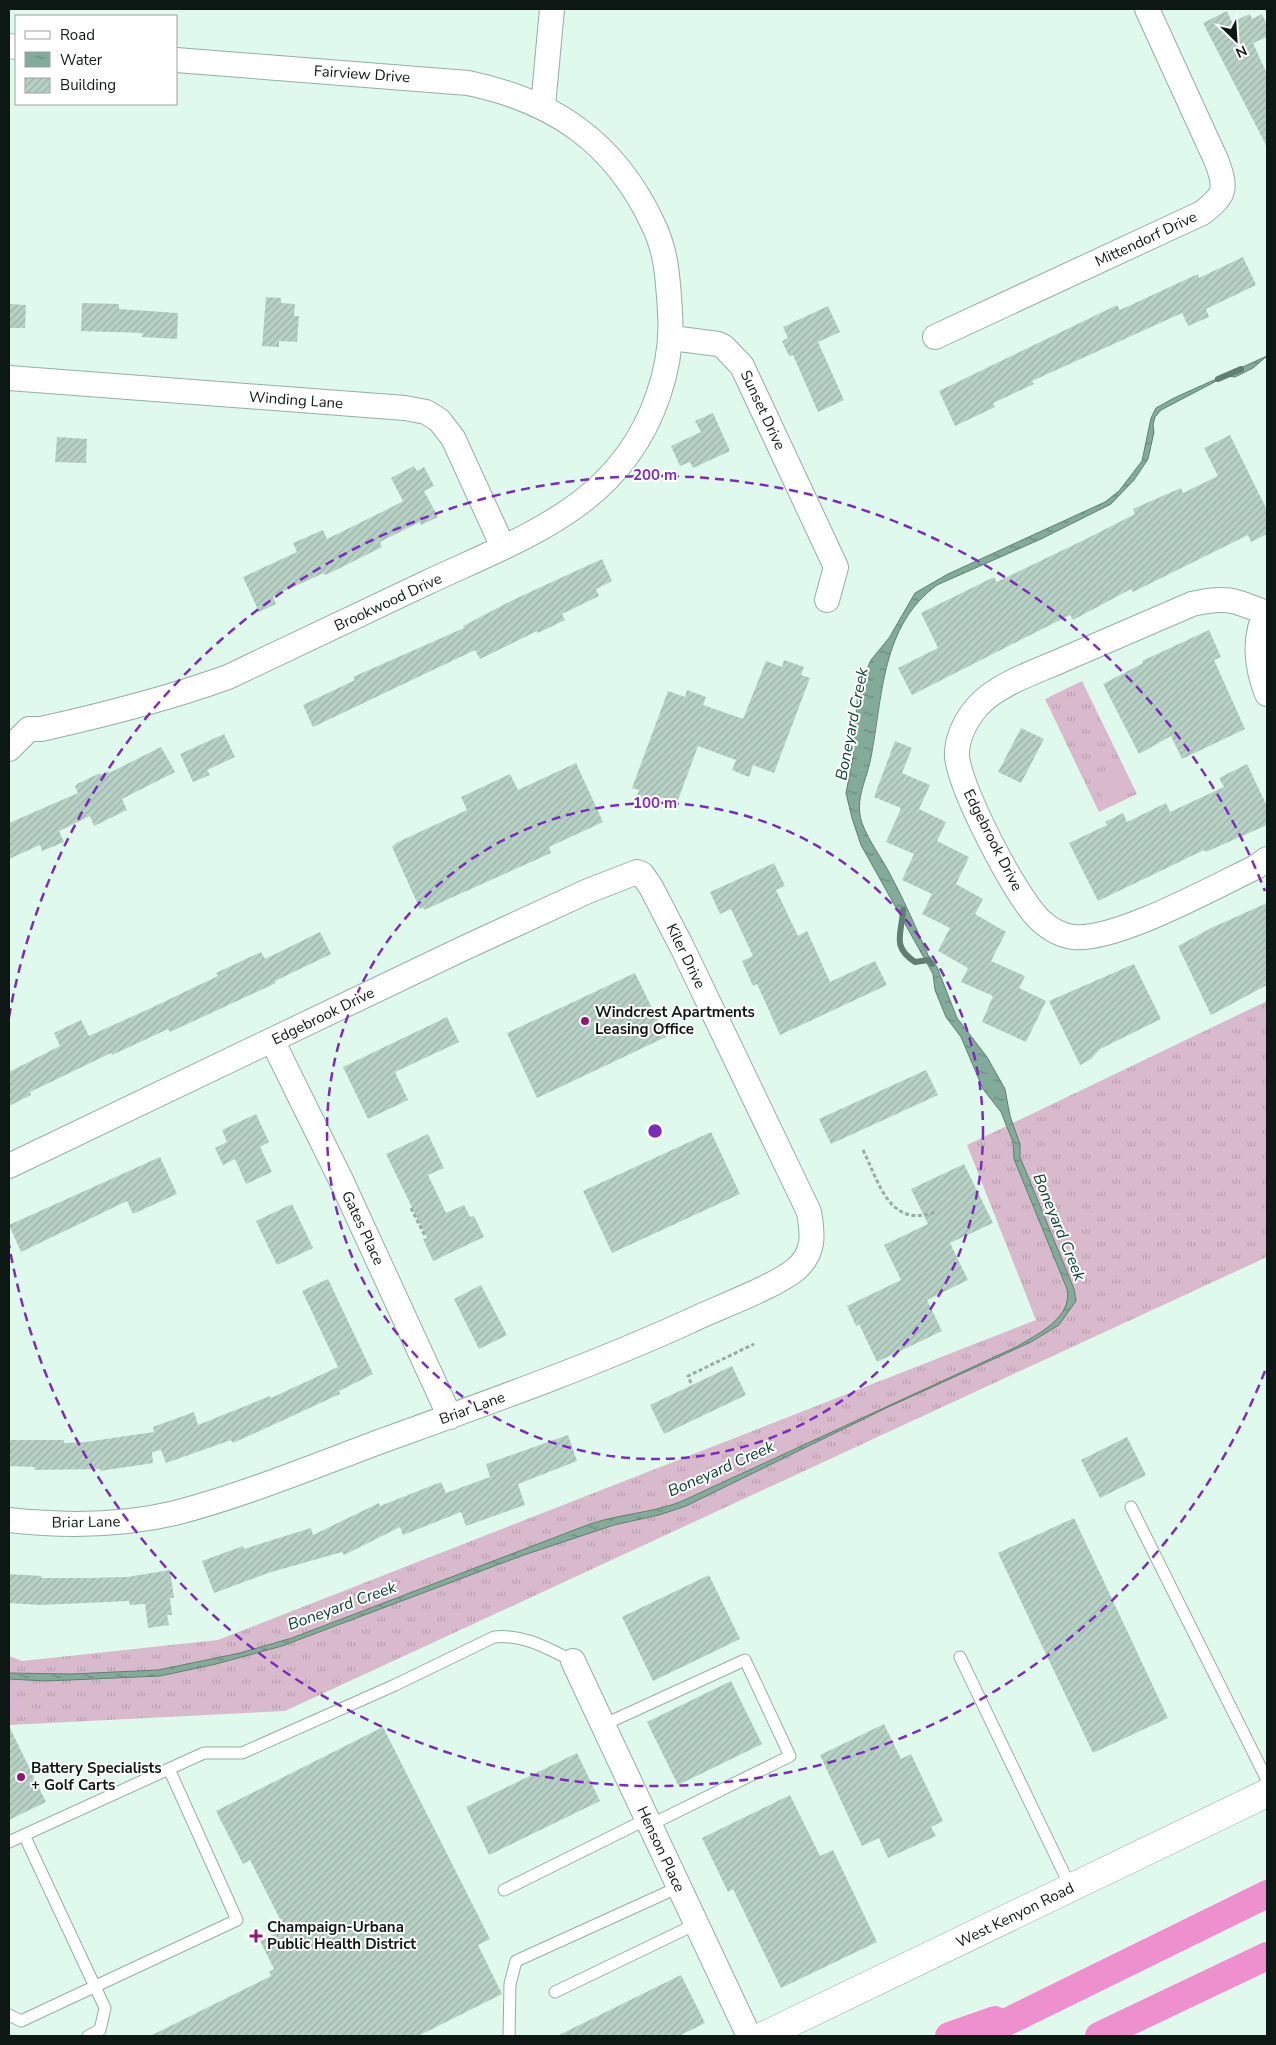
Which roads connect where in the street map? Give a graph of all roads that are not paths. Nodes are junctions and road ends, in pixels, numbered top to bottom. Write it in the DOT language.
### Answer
graph roads {
  1 [pos="552,9"];
  2 [pos="1147,9"];
  3 [pos="178,60"];
  4 [pos="543,106"];
  5 [pos="935,337"];
  6 [pos="672,338"];
  7 [pos="9,378"];
  8 [pos="502,547"];
  9 [pos="826,600"];
  10 [pos="1267,612"];
  11 [pos="1267,694"];
  12 [pos="19,727"];
  13 [pos="9,749"];
  14 [pos="1267,859"];
  15 [pos="639,873"];
  16 [pos="272,1040"];
  17 [pos="780,1151"];
  18 [pos="9,1166"];
  19 [pos="450,1417"];
  20 [pos="1131,1507"];
  21 [pos="9,1520"];
  22 [pos="960,1657"];
  23 [pos="573,1661"];
  24 [pos="603,1725"];
  25 [pos="169,1769"];
  26 [pos="1267,1780"];
  27 [pos="1267,1793"];
  28 [pos="648,1822"];
  29 [pos="24,1835"];
  30 [pos="9,1842"];
  31 [pos="679,1887"];
  32 [pos="1071,1888"];
  33 [pos="504,1890"];
  34 [pos="1267,1894"];
  35 [pos="696,1924"];
  36 [pos="1267,1956"];
  37 [pos="94,1985"];
  38 [pos="555,1992"];
  39 [pos="1044,2003"];
  40 [pos="9,2015"];
  41 [pos="88,2036"];
  42 [pos="509,2036"];
  43 [pos="749,2036"];
  44 [pos="763,2036"];
  45 [pos="949,2036"];
  46 [pos="978,2036"];
  47 [pos="1099,2036"];
  1 -- 4 [label="street"];
  2 -- 5 [label="street, Mittendorf Drive"];
  3 -- 4 [label="street, Fairview Drive"];
  4 -- 6 [label="street"];
  6 -- 8 [label="street, Brookwood Drive"];
  6 -- 9 [label="street, Sunset Drive"];
  7 -- 8 [label="street, Winding Lane"];
  8 -- 12 [label="street, Brookwood Drive"];
  10 -- 11 [label="street, Edgebrook Drive"];
  10 -- 14 [label="street, Edgebrook Drive"];
  12 -- 13 [label="street, Brookwood Drive"];
  15 -- 16 [label="street, Edgebrook Drive"];
  15 -- 17 [label="street, Kiler Drive"];
  16 -- 18 [label="street, Edgebrook Drive"];
  16 -- 19 [label="street, Gates Place"];
  17 -- 19 [label="street, Briar Lane"];
  19 -- 21 [label="street, Briar Lane"];
  20 -- 26 [label="lane"];
  22 -- 32 [label="lane"];
  23 -- 24 [label="street, Henson Place"];
  23 -- 25 [label="lane"];
  24 -- 28 [label="street, Henson Place"];
  24 -- 28 [label="lane"];
  25 -- 29 [label="lane"];
  25 -- 37 [label="lane"];
  27 -- 32 [label="street, West Kenyon Road"];
  28 -- 31 [label="street, Henson Place"];
  28 -- 33 [label="lane"];
  29 -- 30 [label="lane"];
  29 -- 37 [label="lane"];
  31 -- 35 [label="street, Henson Place"];
  31 -- 42 [label="lane"];
  32 -- 44 [label="street, West Kenyon Road"];
  34 -- 39 [label="highway"];
  35 -- 38 [label="lane"];
  35 -- 43 [label="street, Henson Place"];
  36 -- 47 [label="highway"];
  37 -- 40 [label="lane"];
  37 -- 41 [label="lane"];
  39 -- 45 [label="highway"];
  39 -- 46 [label="highway"];
}
